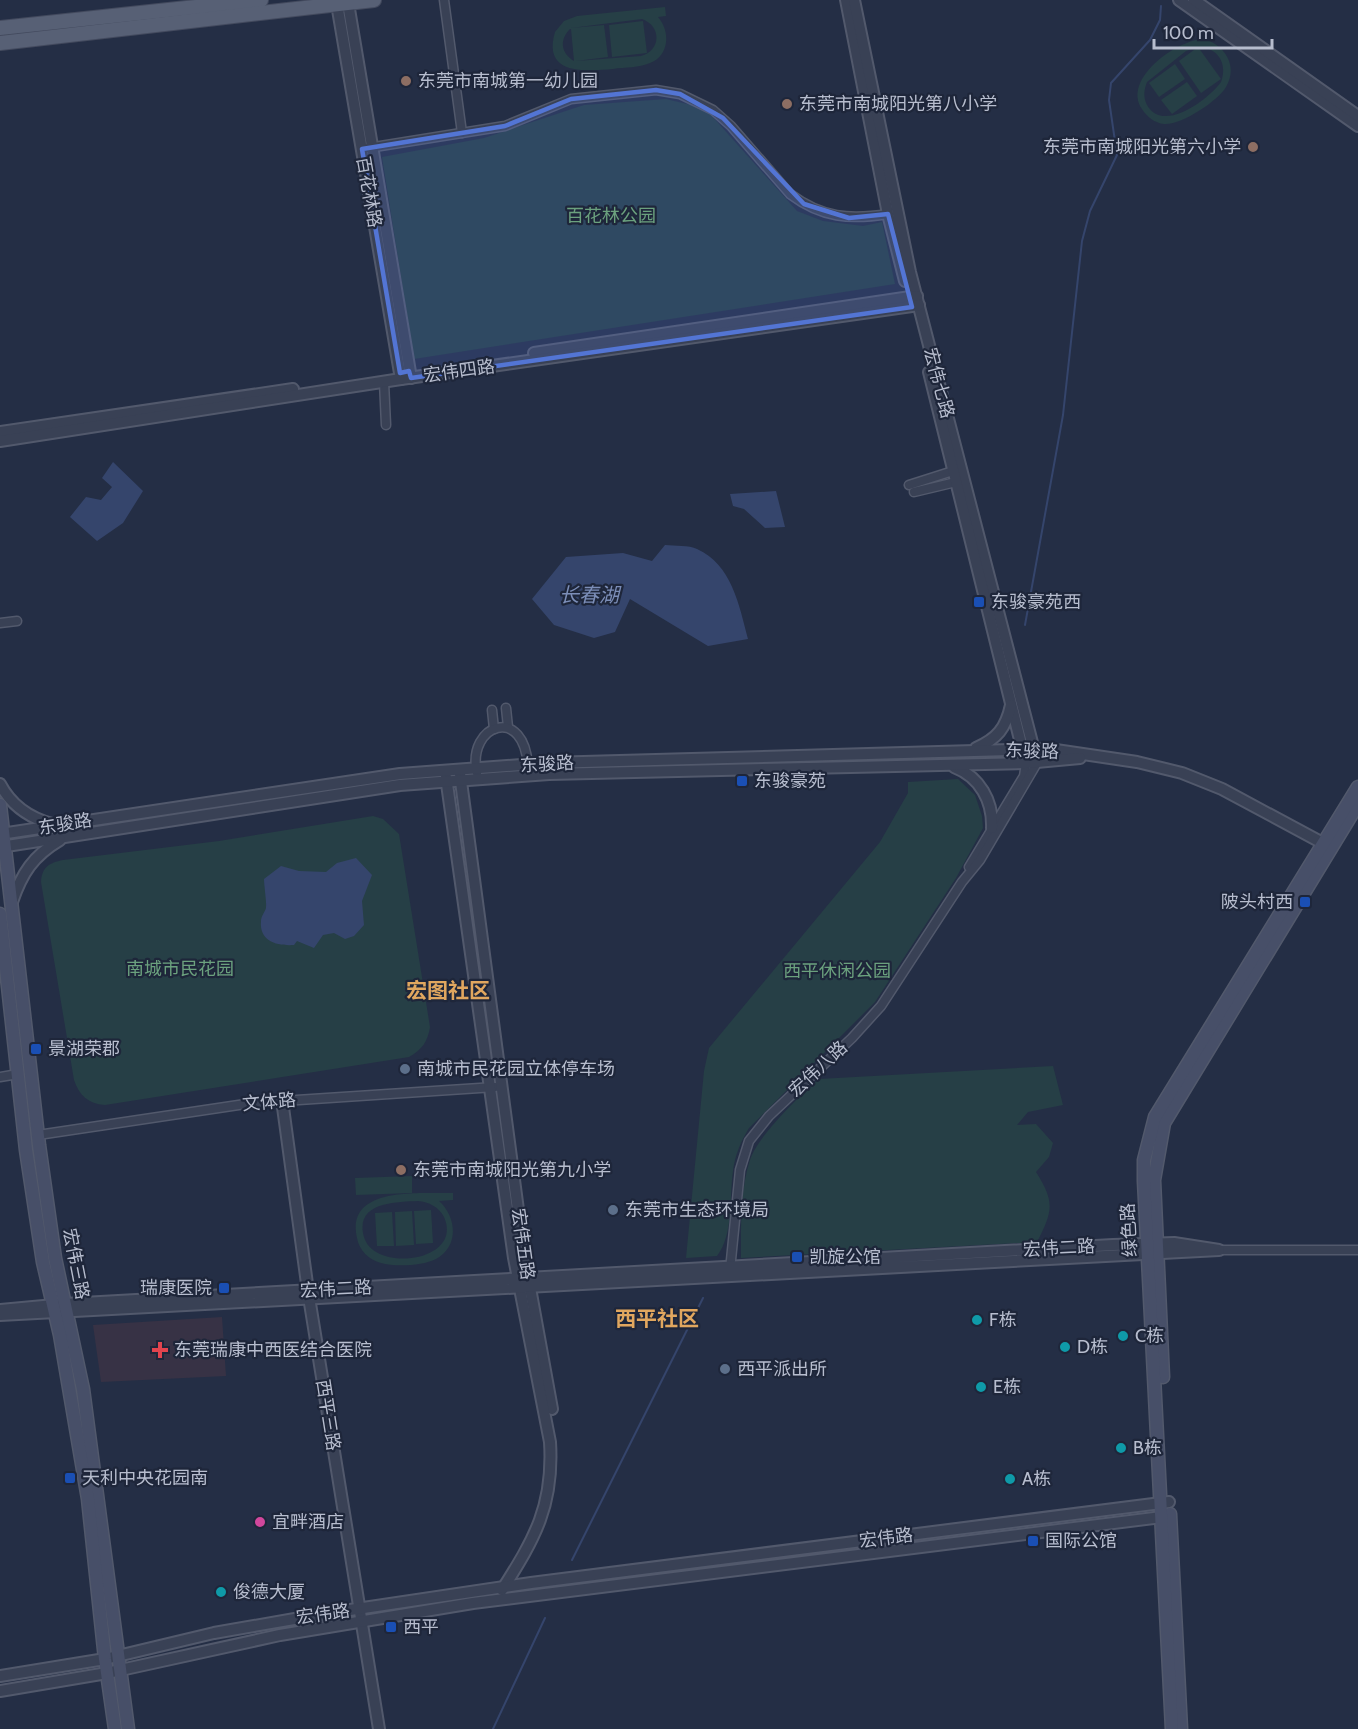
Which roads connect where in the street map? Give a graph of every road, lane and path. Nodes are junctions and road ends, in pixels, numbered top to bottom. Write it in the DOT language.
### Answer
graph roads {
  1 [pos="261,0"];
  2 [pos="374,0"];
  3 [pos="444,0"];
  4 [pos="846,0"];
  5 [pos="854,0"];
  6 [pos="1179,0"];
  7 [pos="1194,0"];
  8 [pos="342,4"];
  9 [pos="0,28"];
  10 [pos="0,43"];
  11 [pos="1358,116"];
  12 [pos="1358,126"];
  13 [pos="462,133"];
  14 [pos="367,148"];
  15 [pos="888,214"];
  16 [pos="914,301"];
  17 [pos="405,375"];
  18 [pos="384,382"];
  19 [pos="386,425"];
  20 [pos="0,432"];
  21 [pos="0,441"];
  22 [pos="954,476"];
  23 [pos="912,488"];
  24 [pos="17,621"];
  25 [pos="0,623"];
  26 [pos="1012,702"];
  27 [pos="506,708"];
  28 [pos="492,710"];
  29 [pos="507,728"];
  30 [pos="494,729"];
  31 [pos="1028,749"];
  32 [pos="970,750"];
  33 [pos="1098,757"];
  34 [pos="1031,763"];
  35 [pos="951,765"];
  36 [pos="476,768"];
  37 [pos="528,770"];
  38 [pos="460,775"];
  39 [pos="446,776"];
  40 [pos="478,779"];
  41 [pos="0,784"];
  42 [pos="1358,787"];
  43 [pos="0,804"];
  44 [pos="1358,804"];
  45 [pos="58,825"];
  46 [pos="992,828"];
  47 [pos="64,837"];
  48 [pos="3,840"];
  49 [pos="1327,845"];
  50 [pos="962,882"];
  51 [pos="12,902"];
  52 [pos="0,914"];
  53 [pos="18,1074"];
  54 [pos="0,1077"];
  55 [pos="496,1087"];
  56 [pos="282,1100"];
  57 [pos="38,1135"];
  58 [pos="1152,1249"];
  59 [pos="1220,1250"];
  60 [pos="1358,1250"];
  61 [pos="730,1271"];
  62 [pos="523,1283"];
  63 [pos="308,1294"];
  64 [pos="60,1308"];
  65 [pos="0,1313"];
  66 [pos="1165,1502"];
  67 [pos="1166,1516"];
  68 [pos="503,1594"];
  69 [pos="359,1609"];
  70 [pos="361,1622"];
  71 [pos="117,1656"];
  72 [pos="105,1659"];
  73 [pos="119,1670"];
  74 [pos="106,1673"];
  75 [pos="0,1676"];
  76 [pos="0,1691"];
  77 [pos="115,1729"];
  78 [pos="128,1729"];
  79 [pos="377,1729"];
  80 [pos="1172,1729"];
  81 [pos="1180,1729"];
  1 -- 9 [label="main road"];
  2 -- 8 [label="main road"];
  3 -- 13 [label="street"];
  4 -- 15 [label="street, 宏伟七路"];
  5 -- 16 [label="street, 宏伟七路"];
  6 -- 12 [label="street"];
  7 -- 11 [label="street"];
  8 -- 10 [label="main road"];
  8 -- 14 [label="street, 百花林路"];
  13 -- 14 [label="street"];
  13 -- 15 [label="street"];
  14 -- 17 [label="street, 百花林路"];
  15 -- 16 [label="street, 宏伟七路"];
  16 -- 17 [label="street, 宏伟四路"];
  16 -- 22 [label="street, 宏伟七路"];
  16 -- 31 [label="street, 宏伟七路"];
  17 -- 18 [label="street, 宏伟四路"];
  17 -- 20 [label="street, 宏伟四路"];
  18 -- 19 [label="street"];
  18 -- 21 [label="street, 宏伟四路"];
  22 -- 23 [label="street"];
  22 -- 26 [label="street, 宏伟七路"];
  24 -- 25 [label="street"];
  26 -- 31 [label="street, 宏伟七路"];
  26 -- 32 [label="street"];
  27 -- 29 [label="street"];
  28 -- 30 [label="street"];
  29 -- 30 [label="street"];
  29 -- 37 [label="street"];
  30 -- 36 [label="street"];
  31 -- 32 [label="street, 东骏路"];
  31 -- 33 [label="street, 东骏路"];
  31 -- 34 [label="street, 宏伟七路"];
  32 -- 37 [label="street, 东骏路"];
  33 -- 34 [label="street, 东骏路"];
  33 -- 49 [label="street, 东骏路"];
  34 -- 35 [label="street, 东骏路"];
  34 -- 46 [label="street, 宏伟八路"];
  34 -- 50 [label="street, 宏伟八路"];
  35 -- 37 [label="street, 东骏路"];
  35 -- 46 [label="street"];
  36 -- 37 [label="street, 东骏路"];
  36 -- 38 [label="street, 东骏路"];
  36 -- 40 [label="street"];
  37 -- 40 [label="street, 东骏路"];
  38 -- 39 [label="street, 东骏路"];
  38 -- 40 [label="street, 东骏路"];
  38 -- 55 [label="street, 宏伟五路"];
  39 -- 45 [label="street, 东骏路"];
  39 -- 47 [label="street, 东骏路"];
  39 -- 55 [label="street, 宏伟五路"];
  41 -- 45 [label="street"];
  42 -- 49 [label="main road, 绿色路"];
  43 -- 48 [label="main road, 宏伟三路"];
  44 -- 49 [label="main road, 绿色路"];
  45 -- 48 [label="street, 东骏路"];
  46 -- 50 [label="street, 宏伟八路"];
  47 -- 48 [label="street, 东骏路"];
  47 -- 51 [label="street"];
  48 -- 51 [label="main road, 宏伟三路"];
  49 -- 58 [label="main road, 绿色路"];
  50 -- 61 [label="street, 宏伟八路"];
  51 -- 57 [label="main road, 宏伟三路"];
  52 -- 53 [label="main road, 宏伟三路"];
  53 -- 54 [label="street"];
  53 -- 64 [label="main road, 宏伟三路"];
  55 -- 56 [label="street, 文体路"];
  55 -- 62 [label="street, 宏伟五路"];
  56 -- 57 [label="street, 文体路"];
  56 -- 63 [label="street, 西平三路"];
  57 -- 64 [label="main road, 宏伟三路"];
  58 -- 59 [label="street, 宏伟二路"];
  58 -- 61 [label="street, 宏伟二路"];
  58 -- 66 [label="main road, 绿色路"];
  59 -- 60 [label="street"];
  61 -- 62 [label="street, 宏伟二路"];
  62 -- 63 [label="street, 宏伟二路"];
  62 -- 68 [label="street, 宏伟五路"];
  63 -- 64 [label="street, 宏伟二路"];
  63 -- 69 [label="street, 西平三路"];
  64 -- 65 [label="street, 宏伟二路"];
  64 -- 71 [label="main road, 宏伟三路"];
  64 -- 72 [label="main road, 宏伟三路"];
  66 -- 67 [label="main road, 绿色路"];
  66 -- 68 [label="street, 宏伟路"];
  67 -- 68 [label="street, 宏伟路"];
  67 -- 80 [label="main road, 绿色路"];
  67 -- 81 [label="main road, 绿色路"];
  68 -- 69 [label="street, 宏伟路"];
  68 -- 70 [label="street, 宏伟路"];
  69 -- 70 [label="street, 西平三路"];
  69 -- 71 [label="street, 宏伟路"];
  70 -- 73 [label="street, 宏伟路"];
  70 -- 79 [label="street, 西平三路"];
  71 -- 72 [label="street, 宏伟路"];
  71 -- 73 [label="main road, 宏伟三路"];
  72 -- 74 [label="main road, 宏伟三路"];
  72 -- 75 [label="street"];
  73 -- 74 [label="street, 宏伟路"];
  73 -- 78 [label="main road, 宏伟三路"];
  74 -- 76 [label="street"];
  74 -- 77 [label="main road, 宏伟三路"];
}
